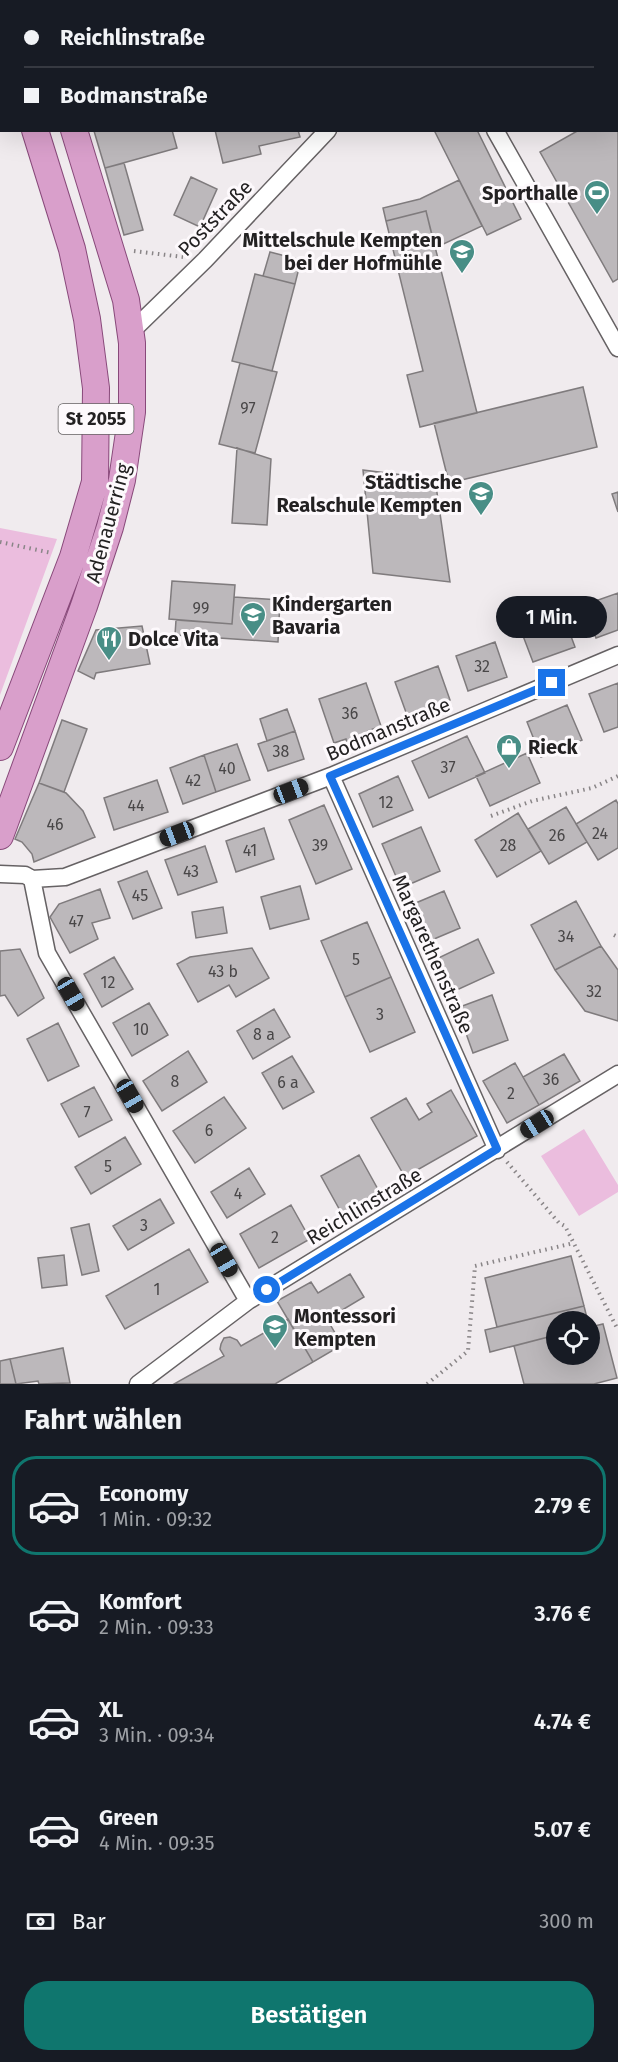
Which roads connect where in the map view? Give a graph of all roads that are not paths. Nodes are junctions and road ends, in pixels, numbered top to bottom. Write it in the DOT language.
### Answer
graph roads {
  1 [pos="36,132"];
  2 [pos="75,132"];
  3 [pos="325,132"];
  4 [pos="496,132"];
  5 [pos="613,324"];
  6 [pos="131,332"];
  7 [pos="618,348"];
  8 [pos="618,655"];
  9 [pos="0,747"];
  10 [pos="330,776"];
  11 [pos="0,836"];
  12 [pos="0,874"];
  13 [pos="32,879"];
  14 [pos="618,1074"];
  15 [pos="497,1149"];
  16 [pos="248,1301"];
  17 [pos="138,1384"];
  1 -- 9 [label="main road, Adenauerring / St 2055"];
  2 -- 6 [label="main road, Adenauerring / St 2055"];
  3 -- 6 [label="street, Poststraße"];
  4 -- 5 [label="street"];
  5 -- 7 [label="street"];
  6 -- 11 [label="main road, Adenauerring / St 2055"];
  8 -- 10 [label="street, Bodmanstraße"];
  10 -- 13 [label="street, Bodmanstraße"];
  10 -- 15 [label="street, Margarethenstraße"];
  12 -- 13 [label="street, Bodmanstraße"];
  13 -- 16 [label="street"];
  14 -- 15 [label="street, Reichlinstraße"];
  15 -- 16 [label="street, Reichlinstraße"];
  16 -- 17 [label="street, Reichlinstraße"];
}
